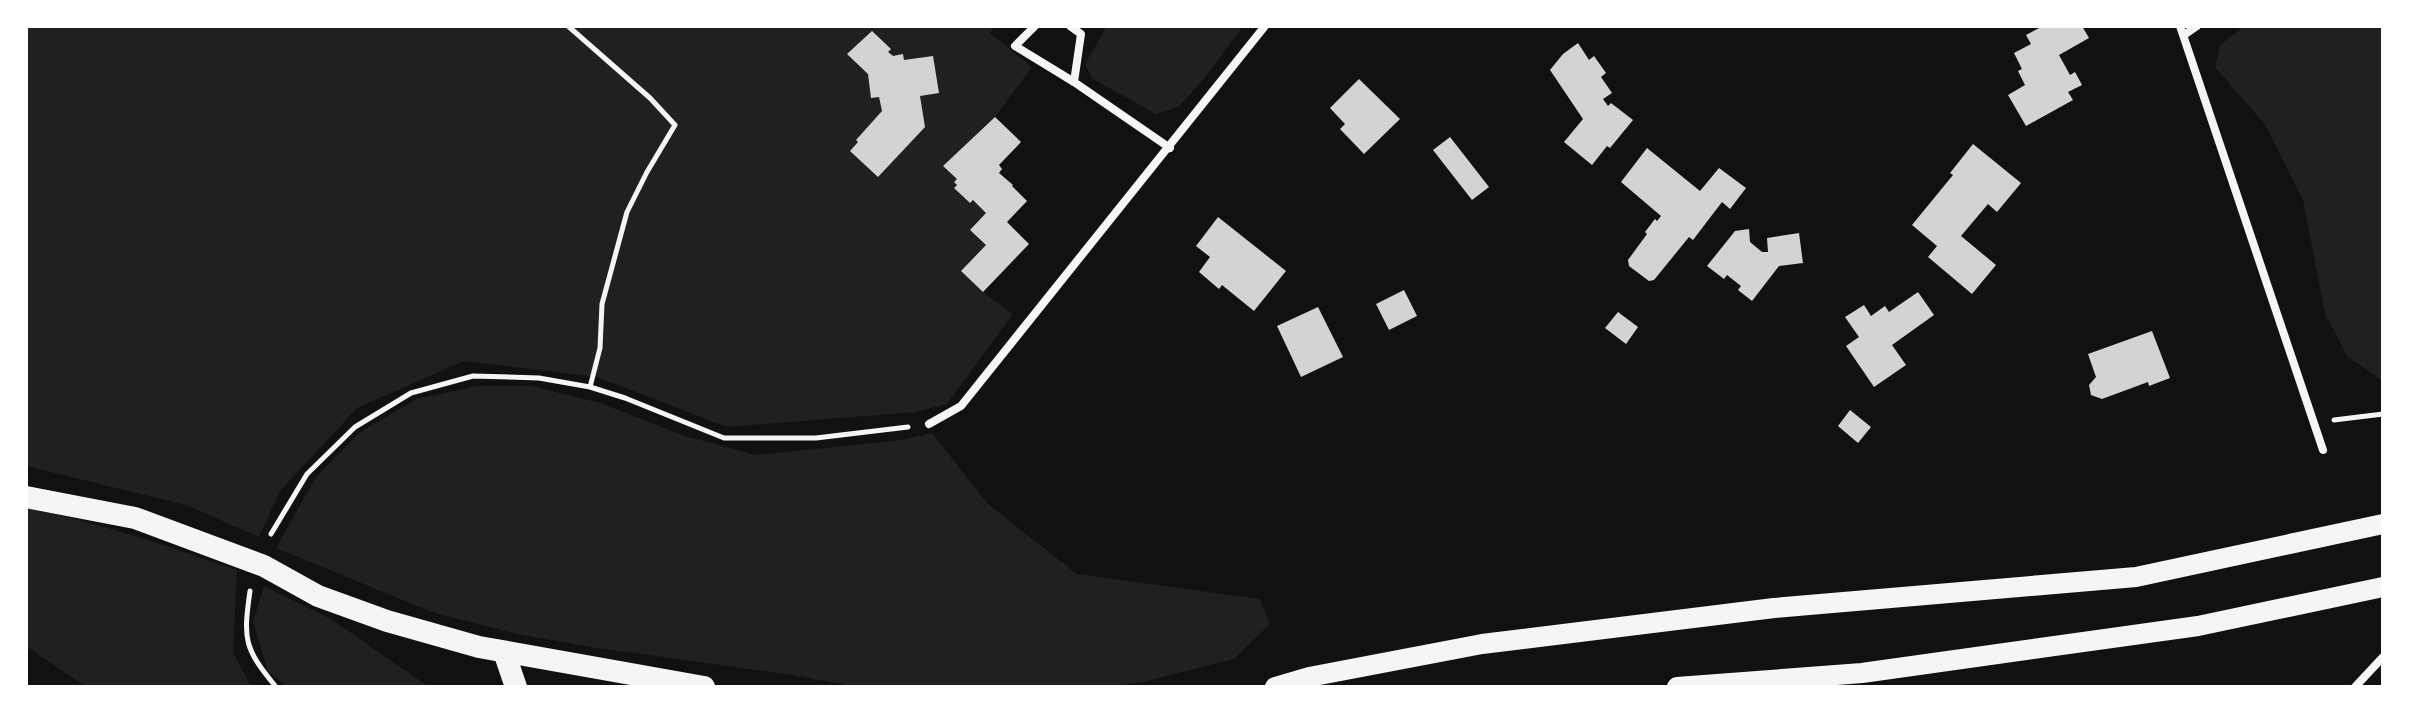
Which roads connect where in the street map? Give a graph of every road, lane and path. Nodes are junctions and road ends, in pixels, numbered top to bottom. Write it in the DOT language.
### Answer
graph roads {
  1 [pos="568,26"];
  2 [pos="1035,26"];
  3 [pos="1070,26"];
  4 [pos="1265,26"];
  5 [pos="2197,26"];
  6 [pos="2182,30"];
  7 [pos="1074,82"];
  8 [pos="1170,148"];
  9 [pos="590,387"];
  10 [pos="2383,414"];
  11 [pos="2313,422"];
  12 [pos="929,424"];
  13 [pos="2323,450"];
  14 [pos="26,497"];
  15 [pos="2383,524"];
  16 [pos="271,534"];
  17 [pos="250,586"];
  18 [pos="2383,587"];
  19 [pos="504,652"];
  20 [pos="2383,657"];
  21 [pos="276,687"];
  22 [pos="516,687"];
  23 [pos="704,687"];
  24 [pos="1275,687"];
  25 [pos="1677,687"];
  26 [pos="2355,687"];
  1 -- 9 [label="path"];
  2 -- 7 [label="street"];
  3 -- 7 [label="street"];
  4 -- 8 [label="street"];
  5 -- 6 [label="street"];
  6 -- 11 [label="street"];
  7 -- 8 [label="street"];
  8 -- 12 [label="street"];
  9 -- 12 [label="path"];
  9 -- 16 [label="path"];
  10 -- 11 [label="path"];
  11 -- 13 [label="street"];
  14 -- 19 [label="highway"];
  15 -- 24 [label="main road"];
  17 -- 21 [label="path"];
  18 -- 25 [label="main road"];
  19 -- 22 [label="highway"];
  19 -- 23 [label="highway"];
  20 -- 26 [label="street"];
}
